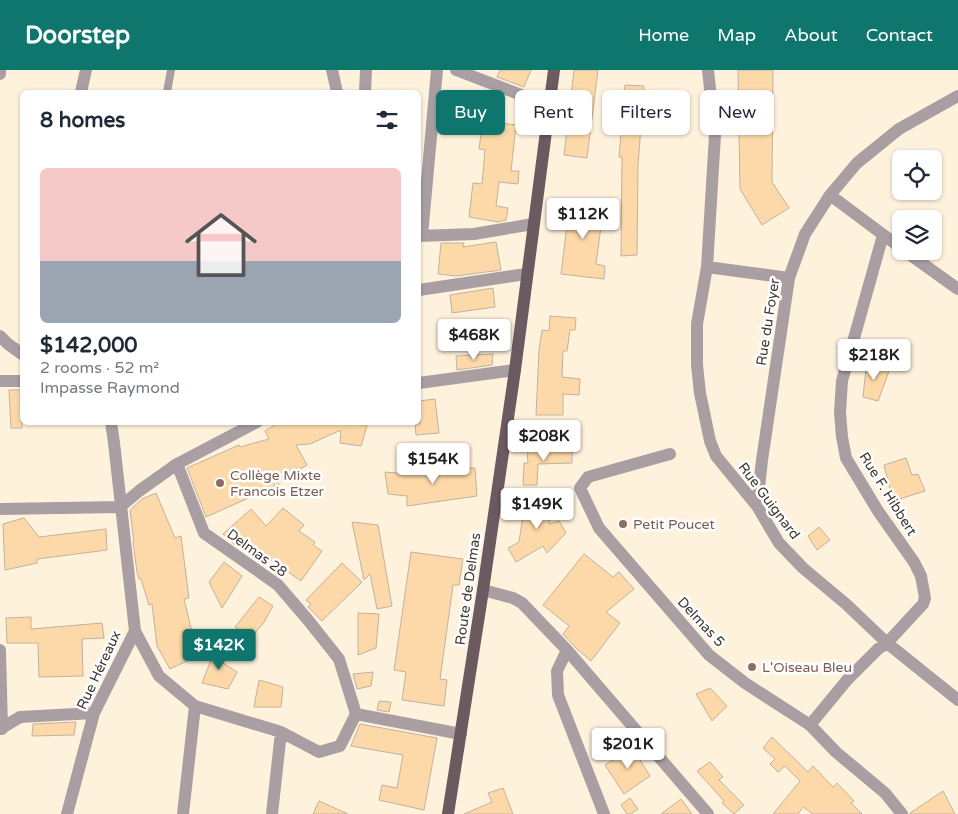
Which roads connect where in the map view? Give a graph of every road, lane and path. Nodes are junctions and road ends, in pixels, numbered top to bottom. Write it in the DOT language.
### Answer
graph roads {
  1 [pos="0,70"];
  2 [pos="86,70"];
  3 [pos="171,70"];
  4 [pos="332,70"];
  5 [pos="366,70"];
  6 [pos="437,70"];
  7 [pos="456,70"];
  8 [pos="554,70"];
  9 [pos="708,70"];
  10 [pos="0,74"];
  11 [pos="81,90"];
  12 [pos="167,90"];
  13 [pos="337,90"];
  14 [pos="365,90"];
  15 [pos="552,90"];
  16 [pos="515,93"];
  17 [pos="958,96"];
  18 [pos="546,135"];
  19 [pos="830,195"];
  20 [pos="533,224"];
  21 [pos="421,226"];
  22 [pos="883,235"];
  23 [pos="421,236"];
  24 [pos="892,242"];
  25 [pos="918,260"];
  26 [pos="706,267"];
  27 [pos="526,274"];
  28 [pos="789,278"];
  29 [pos="958,289"];
  30 [pos="421,290"];
  31 [pos="0,336"];
  32 [pos="20,353"];
  33 [pos="515,370"];
  34 [pos="20,381"];
  35 [pos="0,382"];
  36 [pos="421,383"];
  37 [pos="111,425"];
  38 [pos="251,425"];
  39 [pos="670,454"];
  40 [pos="177,464"];
  41 [pos="757,506"];
  42 [pos="120,507"];
  43 [pos="0,509"];
  44 [pos="483,590"];
  45 [pos="135,631"];
  46 [pos="887,643"];
  47 [pos="567,650"];
  48 [pos="0,652"];
  49 [pos="958,700"];
  50 [pos="194,706"];
  51 [pos="94,713"];
  52 [pos="356,714"];
  53 [pos="810,724"];
  54 [pos="1,729"];
  55 [pos="281,732"];
  56 [pos="461,734"];
  57 [pos="67,814"];
  58 [pos="183,814"];
  59 [pos="272,814"];
  60 [pos="448,814"];
  61 [pos="604,814"];
  62 [pos="708,814"];
  63 [pos="902,814"];
  1 -- 10 [label="street"];
  2 -- 11 [label="street"];
  3 -- 12 [label="lane"];
  4 -- 13 [label="street"];
  5 -- 14 [label="street"];
  6 -- 21 [label="street"];
  7 -- 16 [label="street"];
  8 -- 15 [label="main road, Route de Delmas"];
  9 -- 26 [label="street, Rue Guignard"];
  17 -- 19 [label="street, Rue du Foyer"];
  18 -- 20 [label="main road, Route de Delmas"];
  19 -- 22 [label="street"];
  19 -- 28 [label="street, Rue du Foyer"];
  20 -- 23 [label="street"];
  20 -- 27 [label="main road, Route de Delmas"];
  22 -- 24 [label="street"];
  22 -- 46 [label="street, Rue F. Hibbert"];
  25 -- 29 [label="street"];
  26 -- 28 [label="street"];
  26 -- 41 [label="street, Rue Guignard"];
  27 -- 30 [label="street"];
  27 -- 33 [label="main road, Route de Delmas"];
  28 -- 41 [label="street, Rue du Foyer"];
  31 -- 32 [label="street"];
  33 -- 36 [label="street"];
  33 -- 44 [label="main road, Route de Delmas"];
  34 -- 35 [label="street"];
  37 -- 42 [label="street, Rue Héreaux"];
  38 -- 40 [label="street"];
  39 -- 53 [label="street, Delmas 5"];
  40 -- 42 [label="street"];
  40 -- 52 [label="street, Delmas 28"];
  41 -- 46 [label="street, Rue Guignard"];
  42 -- 43 [label="street"];
  42 -- 45 [label="street, Rue Héreaux"];
  44 -- 47 [label="street"];
  44 -- 56 [label="main road, Route de Delmas"];
  45 -- 50 [label="street"];
  45 -- 51 [label="street, Rue Héreaux"];
  46 -- 49 [label="street, Rue Guignard"];
  46 -- 53 [label="street, Rue F. Hibbert"];
  47 -- 61 [label="street"];
  47 -- 62 [label="street"];
  48 -- 54 [label="street"];
  50 -- 55 [label="street"];
  50 -- 58 [label="street"];
  51 -- 54 [label="street"];
  51 -- 57 [label="street, Rue Héreaux"];
  52 -- 55 [label="street"];
  52 -- 56 [label="street"];
  53 -- 63 [label="street, Delmas 5"];
  55 -- 59 [label="street"];
  56 -- 60 [label="main road, Route de Delmas"];
}
